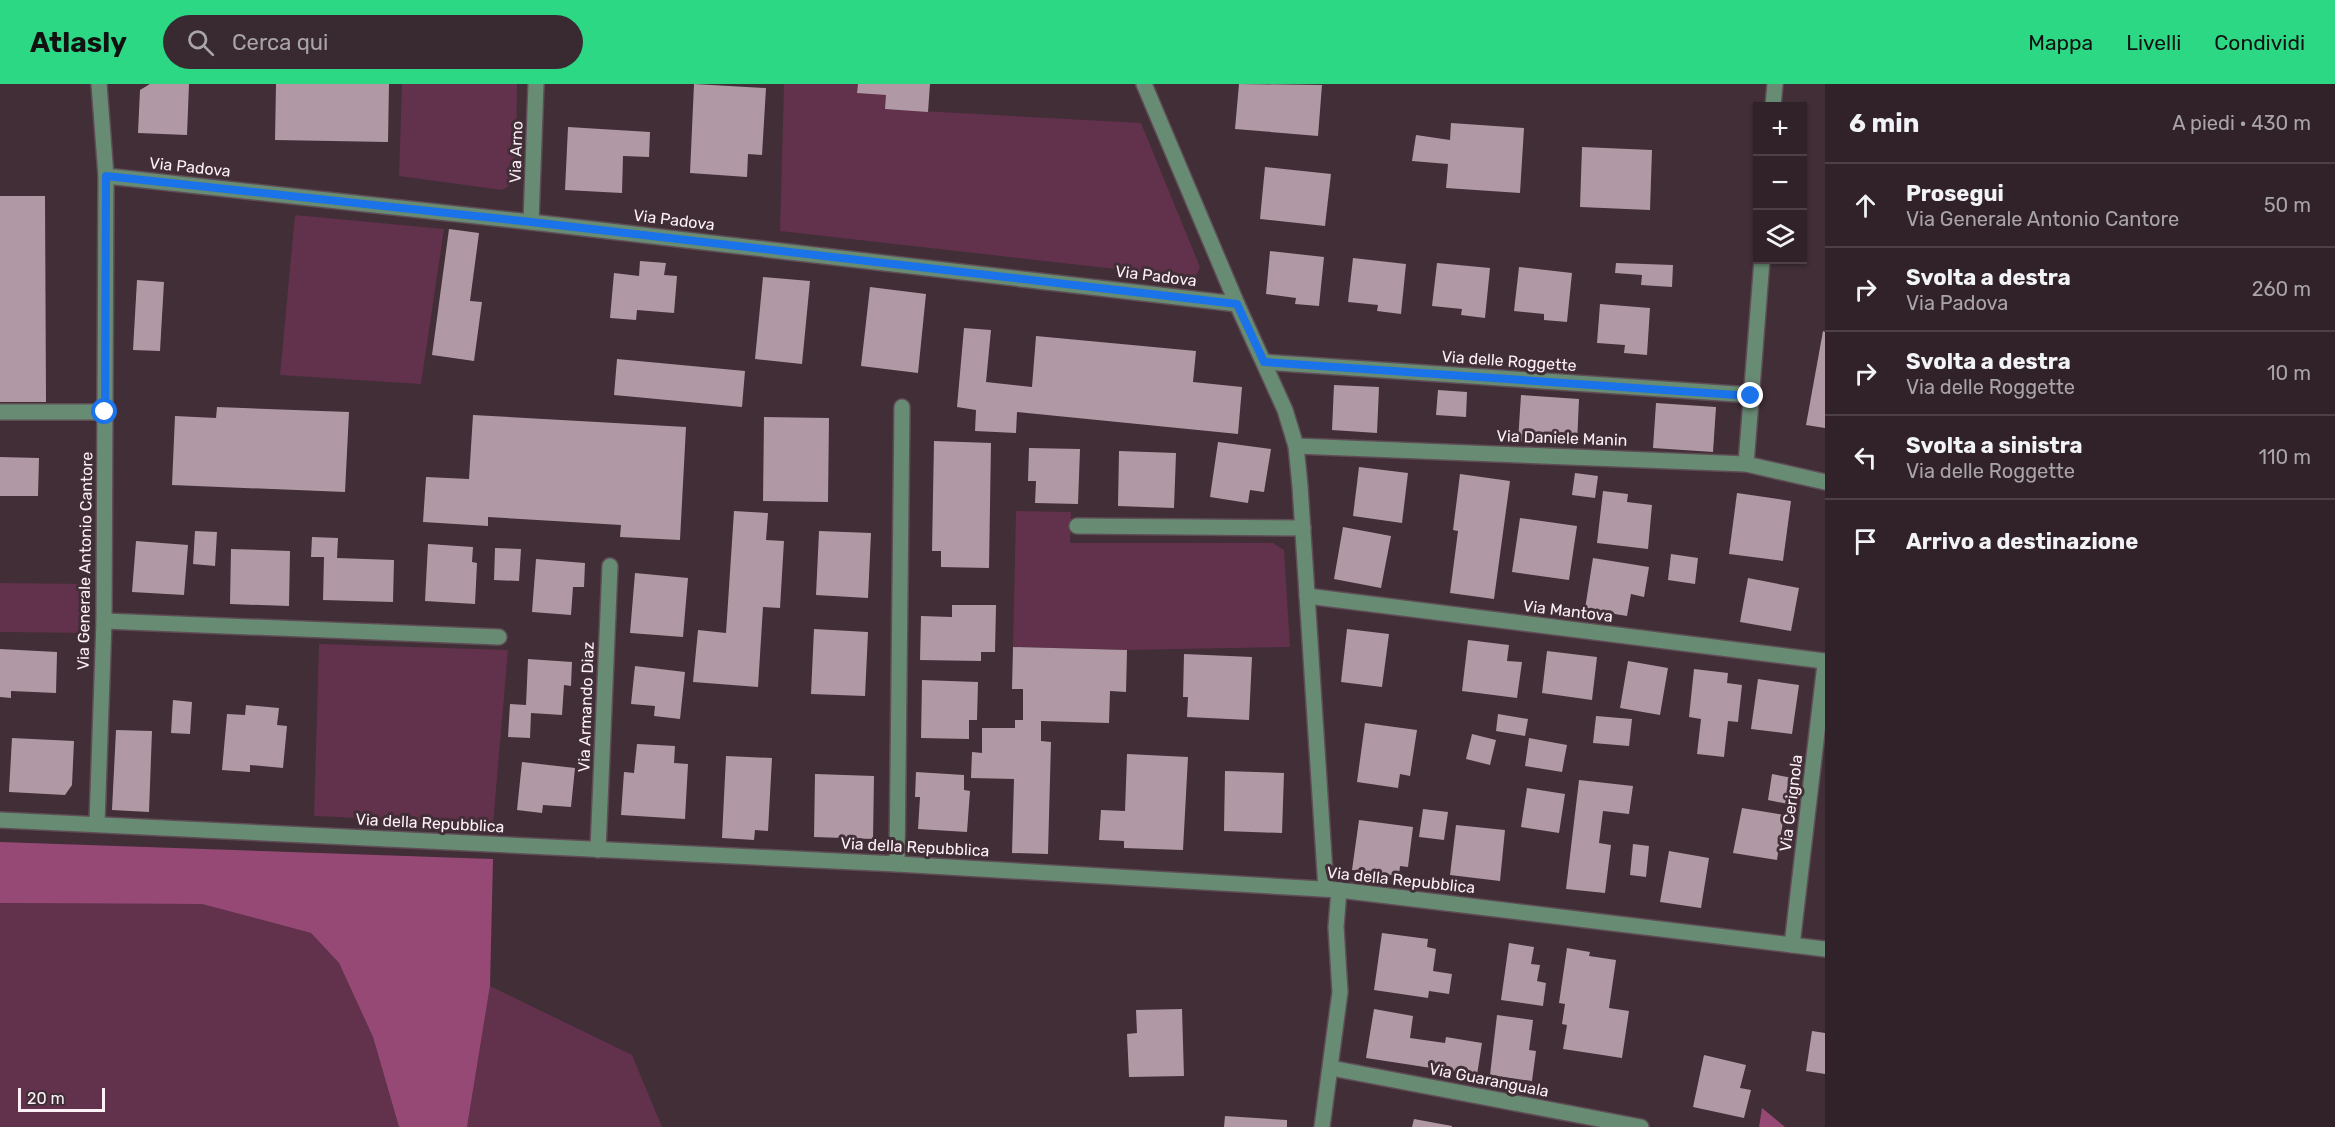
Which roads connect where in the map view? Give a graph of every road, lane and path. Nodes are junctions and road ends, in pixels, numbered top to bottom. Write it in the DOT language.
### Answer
graph roads {
  1 [pos="99,84"];
  2 [pos="536,84"];
  3 [pos="1144,84"];
  4 [pos="1775,84"];
  5 [pos="1773,102"];
  6 [pos="106,176"];
  7 [pos="531,222"];
  8 [pos="1762,264"];
  9 [pos="1237,304"];
  10 [pos="1264,362"];
  11 [pos="1751,396"];
  12 [pos="902,407"];
  13 [pos="0,412"];
  14 [pos="105,412"];
  15 [pos="1296,446"];
  16 [pos="1746,464"];
  17 [pos="1825,482"];
  18 [pos="1077,526"];
  19 [pos="1303,528"];
  20 [pos="610,566"];
  21 [pos="1307,596"];
  22 [pos="104,621"];
  23 [pos="499,637"];
  24 [pos="1825,663"];
  25 [pos="0,820"];
  26 [pos="97,823"];
  27 [pos="598,850"];
  28 [pos="897,864"];
  29 [pos="1332,890"];
  30 [pos="1792,945"];
  31 [pos="1825,949"];
  32 [pos="1331,1068"];
  33 [pos="1322,1127"];
  34 [pos="1641,1127"];
  1 -- 6 [label="street, Via Generale Antonio Cantore"];
  2 -- 7 [label="street, Via Arno"];
  3 -- 9 [label="street"];
  4 -- 5 [label="street"];
  6 -- 7 [label="street, Via Padova"];
  6 -- 14 [label="street, Via Generale Antonio Cantore"];
  7 -- 9 [label="street, Via Padova"];
  8 -- 11 [label="street"];
  9 -- 10 [label="street"];
  10 -- 11 [label="street, Via delle Roggette"];
  10 -- 15 [label="street"];
  11 -- 16 [label="street"];
  12 -- 28 [label="street"];
  13 -- 14 [label="street"];
  14 -- 22 [label="street, Via Generale Antonio Cantore"];
  15 -- 16 [label="street, Via Daniele Manin"];
  15 -- 19 [label="street"];
  16 -- 17 [label="street, Via Daniele Manin"];
  18 -- 19 [label="street"];
  19 -- 21 [label="street"];
  20 -- 27 [label="street, Via Armando Diaz"];
  21 -- 24 [label="street, Via Mantova"];
  21 -- 29 [label="street"];
  22 -- 23 [label="street"];
  22 -- 26 [label="street, Via Generale Antonio Cantore"];
  24 -- 30 [label="street, Via Cerignola"];
  25 -- 26 [label="street, Via della Repubblica"];
  26 -- 27 [label="street, Via della Repubblica"];
  27 -- 28 [label="street, Via della Repubblica"];
  28 -- 29 [label="street, Via della Repubblica"];
  29 -- 30 [label="street, Via della Repubblica"];
  29 -- 32 [label="street"];
  30 -- 31 [label="street, Via della Repubblica"];
  32 -- 33 [label="street"];
  32 -- 34 [label="street, Via Guaranguala"];
}
